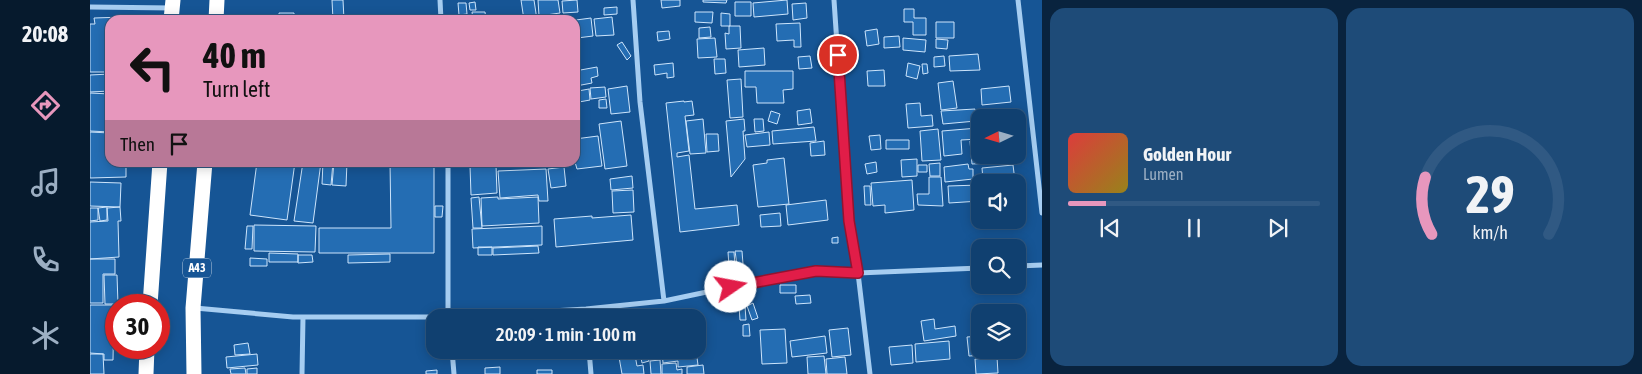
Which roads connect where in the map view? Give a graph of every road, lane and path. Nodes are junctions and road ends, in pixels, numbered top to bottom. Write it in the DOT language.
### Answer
graph roads {
  1 [pos="217,0"];
  2 [pos="440,0"];
  3 [pos="633,0"];
  4 [pos="834,0"];
  5 [pos="1018,0"];
  6 [pos="90,7"];
  7 [pos="172,9"];
  8 [pos="216,15"];
  9 [pos="441,15"];
  10 [pos="160,167"];
  11 [pos="205,167"];
  12 [pos="448,167"];
  13 [pos="1042,213"];
  14 [pos="1042,265"];
  15 [pos="1026,266"];
  16 [pos="971,268"];
  17 [pos="858,273"];
  18 [pos="151,294"];
  19 [pos="664,301"];
  20 [pos="193,308"];
  21 [pos="448,309"];
  22 [pos="586,309"];
  23 [pos="303,317"];
  24 [pos="426,317"];
  25 [pos="147,359"];
  26 [pos="453,359"];
  27 [pos="590,359"];
  28 [pos="146,374"];
  29 [pos="194,374"];
  30 [pos="302,374"];
  31 [pos="454,374"];
  32 [pos="591,374"];
  33 [pos="870,374"];
  1 -- 8 [label="highway"];
  2 -- 9 [label="street"];
  3 -- 19 [label="street"];
  4 -- 17 [label="street"];
  5 -- 13 [label="street"];
  6 -- 7 [label="street"];
  10 -- 18 [label="highway"];
  11 -- 20 [label="highway, A43"];
  12 -- 21 [label="street"];
  14 -- 15 [label="street"];
  16 -- 17 [label="street"];
  17 -- 19 [label="street"];
  17 -- 33 [label="street"];
  19 -- 22 [label="street"];
  20 -- 23 [label="street"];
  20 -- 29 [label="highway, A43"];
  23 -- 24 [label="street"];
  23 -- 30 [label="street"];
  25 -- 28 [label="highway"];
  26 -- 31 [label="street"];
  27 -- 32 [label="street"];
}
